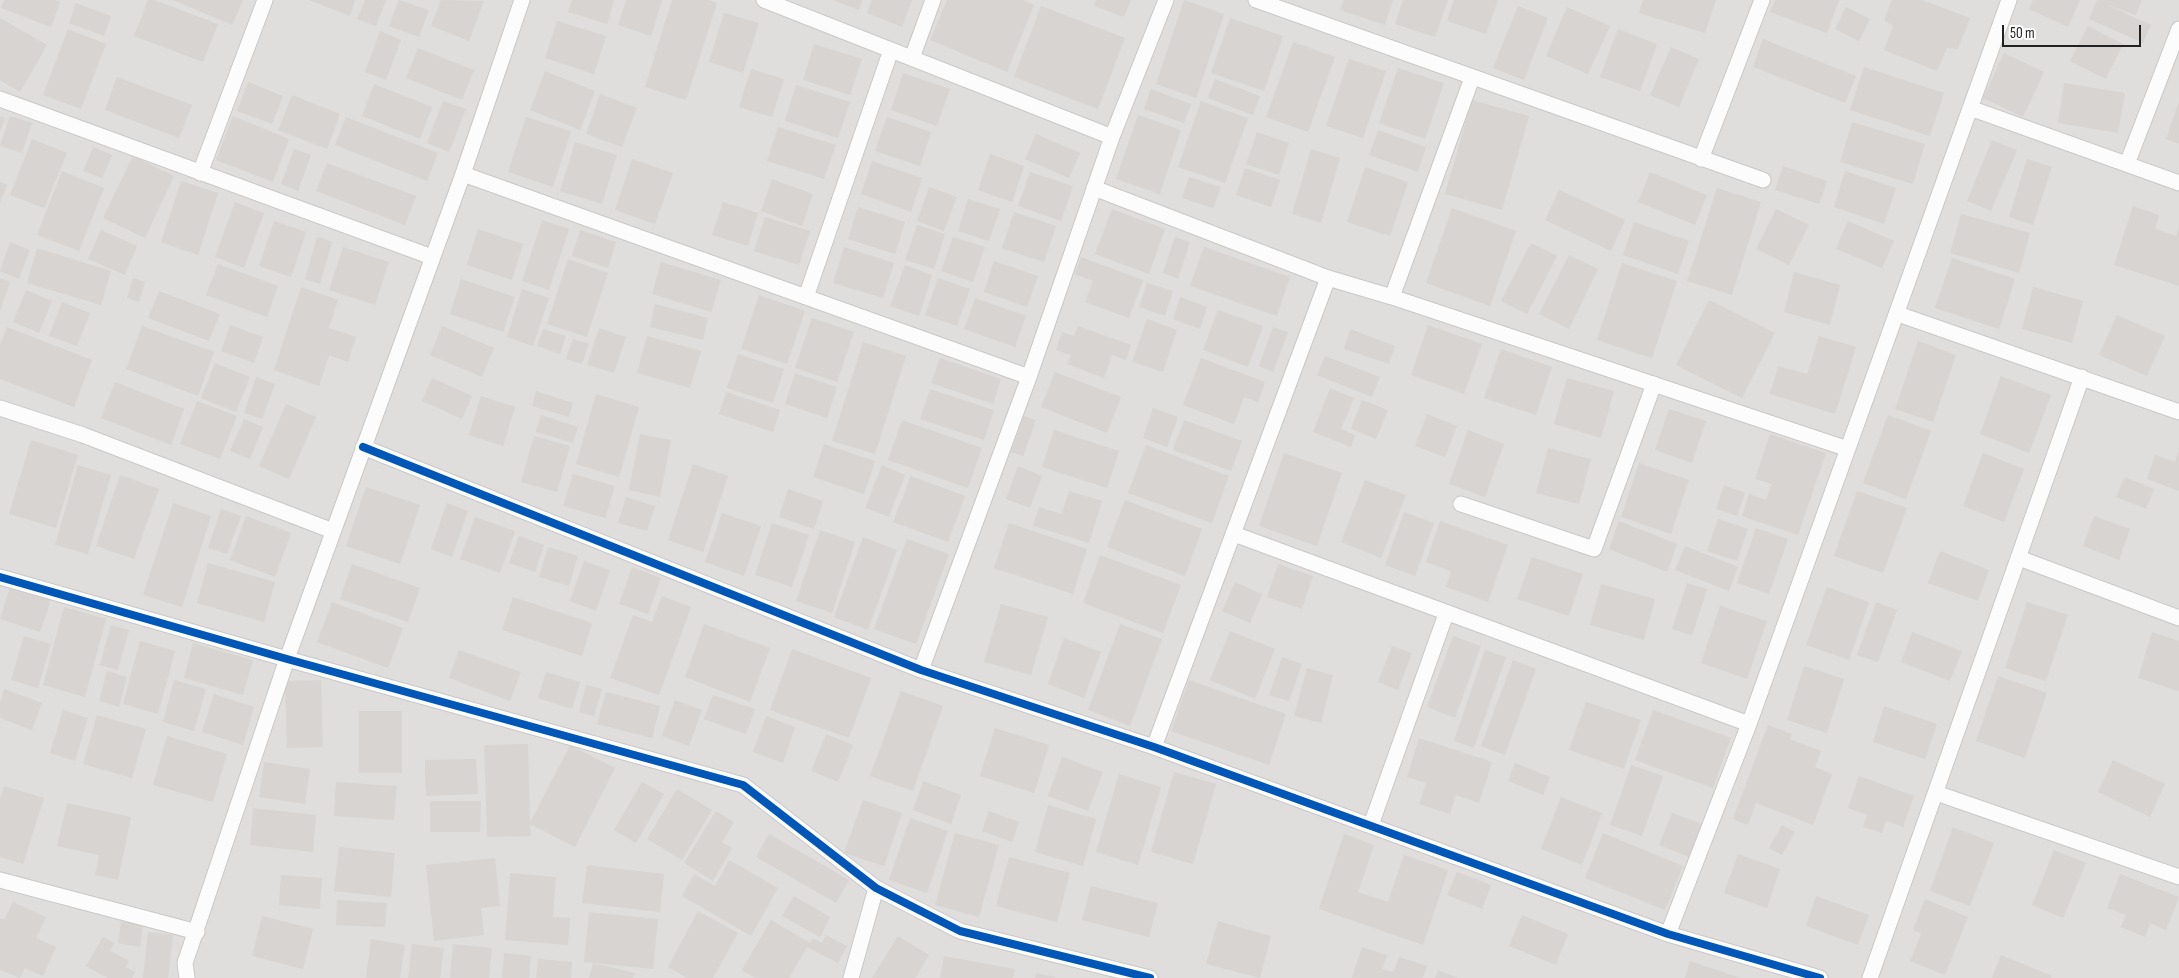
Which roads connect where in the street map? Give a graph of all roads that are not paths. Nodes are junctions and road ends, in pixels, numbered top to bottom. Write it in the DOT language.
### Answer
graph roads {
  1 [pos="265,0"];
  2 [pos="522,0"];
  3 [pos="764,0"];
  4 [pos="933,0"];
  5 [pos="1166,0"];
  6 [pos="1256,0"];
  7 [pos="1762,0"];
  8 [pos="2009,0"];
  9 [pos="2179,28"];
  10 [pos="891,50"];
  11 [pos="912,58"];
  12 [pos="1472,78"];
  13 [pos="0,99"];
  14 [pos="1970,108"];
  15 [pos="1112,137"];
  16 [pos="1702,159"];
  17 [pos="2127,164"];
  18 [pos="200,173"];
  19 [pos="463,174"];
  20 [pos="1763,180"];
  21 [pos="2179,183"];
  22 [pos="1094,188"];
  23 [pos="432,257"];
  24 [pos="1328,278"];
  25 [pos="806,297"];
  26 [pos="1392,297"];
  27 [pos="1898,314"];
  28 [pos="1029,377"];
  29 [pos="2082,377"];
  30 [pos="1654,384"];
  31 [pos="0,408"];
  32 [pos="2179,412"];
  33 [pos="363,448"];
  34 [pos="1848,449"];
  35 [pos="1461,504"];
  36 [pos="333,530"];
  37 [pos="1234,534"];
  38 [pos="2019,558"];
  39 [pos="0,577"];
  40 [pos="1446,614"];
  41 [pos="2179,618"];
  42 [pos="287,659"];
  43 [pos="921,670"];
  44 [pos="1748,724"];
  45 [pos="1154,747"];
  46 [pos="1936,793"];
  47 [pos="1371,825"];
  48 [pos="2179,877"];
  49 [pos="0,880"];
  50 [pos="876,888"];
  51 [pos="197,932"];
  52 [pos="1668,934"];
  53 [pos="186,978"];
  54 [pos="851,978"];
  55 [pos="1150,978"];
  56 [pos="1820,978"];
  57 [pos="1870,978"];
  1 -- 18 [label="street"];
  2 -- 19 [label="street"];
  3 -- 10 [label="street"];
  4 -- 11 [label="street"];
  5 -- 15 [label="street"];
  6 -- 12 [label="street"];
  7 -- 16 [label="street"];
  8 -- 14 [label="street"];
  9 -- 17 [label="street"];
  10 -- 11 [label="street"];
  10 -- 25 [label="street"];
  11 -- 15 [label="street"];
  12 -- 16 [label="street"];
  12 -- 26 [label="street"];
  13 -- 18 [label="street"];
  14 -- 17 [label="street"];
  14 -- 27 [label="street"];
  15 -- 22 [label="street"];
  16 -- 20 [label="street"];
  17 -- 21 [label="street"];
  18 -- 23 [label="street"];
  19 -- 23 [label="street"];
  19 -- 25 [label="street"];
  22 -- 24 [label="street"];
  22 -- 28 [label="street"];
  23 -- 33 [label="street"];
  24 -- 26 [label="street"];
  24 -- 37 [label="street"];
  25 -- 28 [label="street"];
  26 -- 30 [label="street"];
  27 -- 29 [label="street"];
  27 -- 34 [label="street"];
  28 -- 43 [label="street"];
  29 -- 32 [label="street"];
  29 -- 38 [label="street"];
  30 -- 34 [label="street"];
  30 -- 35 [label="street"];
  31 -- 36 [label="street"];
  33 -- 36 [label="street"];
  33 -- 43 [label="street"];
  34 -- 44 [label="street"];
  36 -- 42 [label="street"];
  37 -- 40 [label="street"];
  37 -- 45 [label="street"];
  38 -- 41 [label="street"];
  38 -- 46 [label="street"];
  39 -- 42 [label="street"];
  40 -- 44 [label="street"];
  40 -- 47 [label="street"];
  42 -- 50 [label="street"];
  42 -- 51 [label="street"];
  43 -- 45 [label="street"];
  44 -- 52 [label="street"];
  45 -- 47 [label="street"];
  46 -- 48 [label="street"];
  46 -- 57 [label="street"];
  47 -- 52 [label="street"];
  49 -- 51 [label="street"];
  50 -- 54 [label="street"];
  50 -- 55 [label="street"];
  51 -- 53 [label="street"];
  52 -- 56 [label="street"];
}
